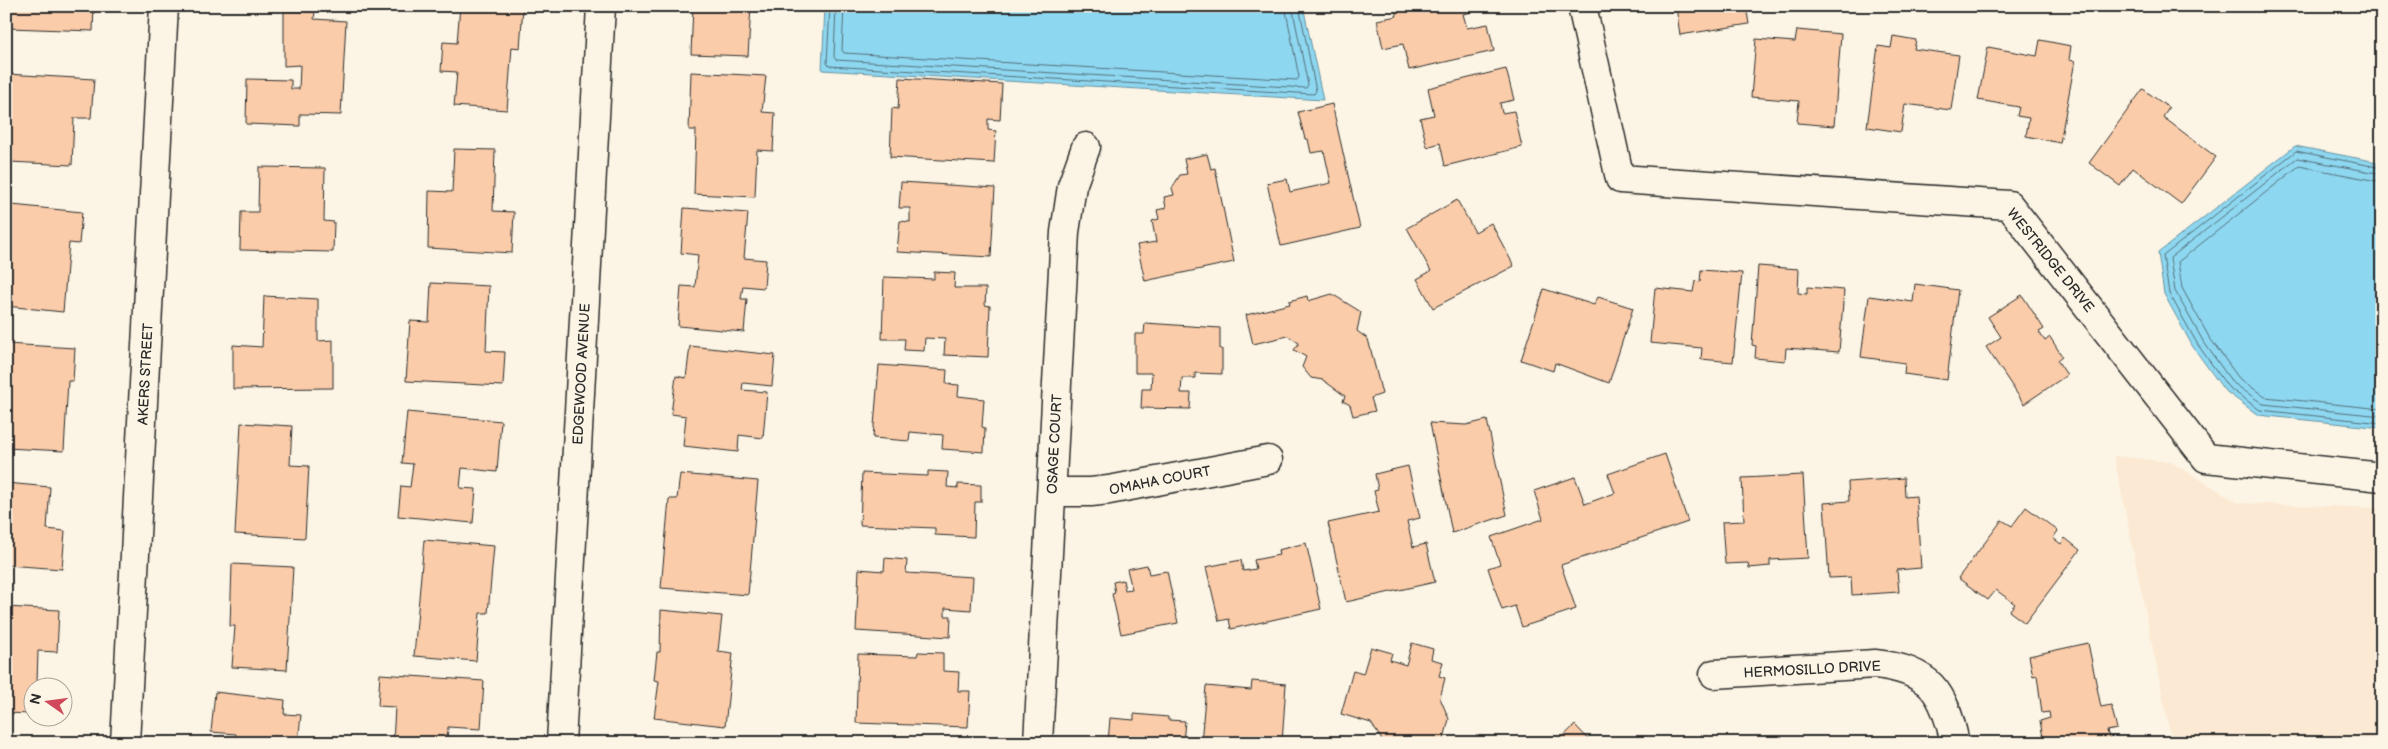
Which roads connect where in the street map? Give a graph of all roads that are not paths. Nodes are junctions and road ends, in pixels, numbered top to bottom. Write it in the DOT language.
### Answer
graph roads {
  1 [pos="164,6"];
  2 [pos="601,6"];
  3 [pos="1582,6"];
  4 [pos="1086,148"];
  5 [pos="1268,460"];
  6 [pos="2382,477"];
  7 [pos="1052,492"];
  8 [pos="1714,674"];
  9 [pos="125,743"];
  10 [pos="561,743"];
  11 [pos="1038,743"];
  12 [pos="1955,743"];
  1 -- 9 [label="street, AKERS STREET"];
  2 -- 10 [label="street, EDGEWOOD AVENUE"];
  3 -- 6 [label="street, WESTRIDGE DRIVE"];
  4 -- 7 [label="street, OSAGE COURT"];
  5 -- 7 [label="street, OMAHA COURT"];
  7 -- 11 [label="street, OSAGE COURT"];
  8 -- 12 [label="street, HERMOSILLO DRIVE"];
}
